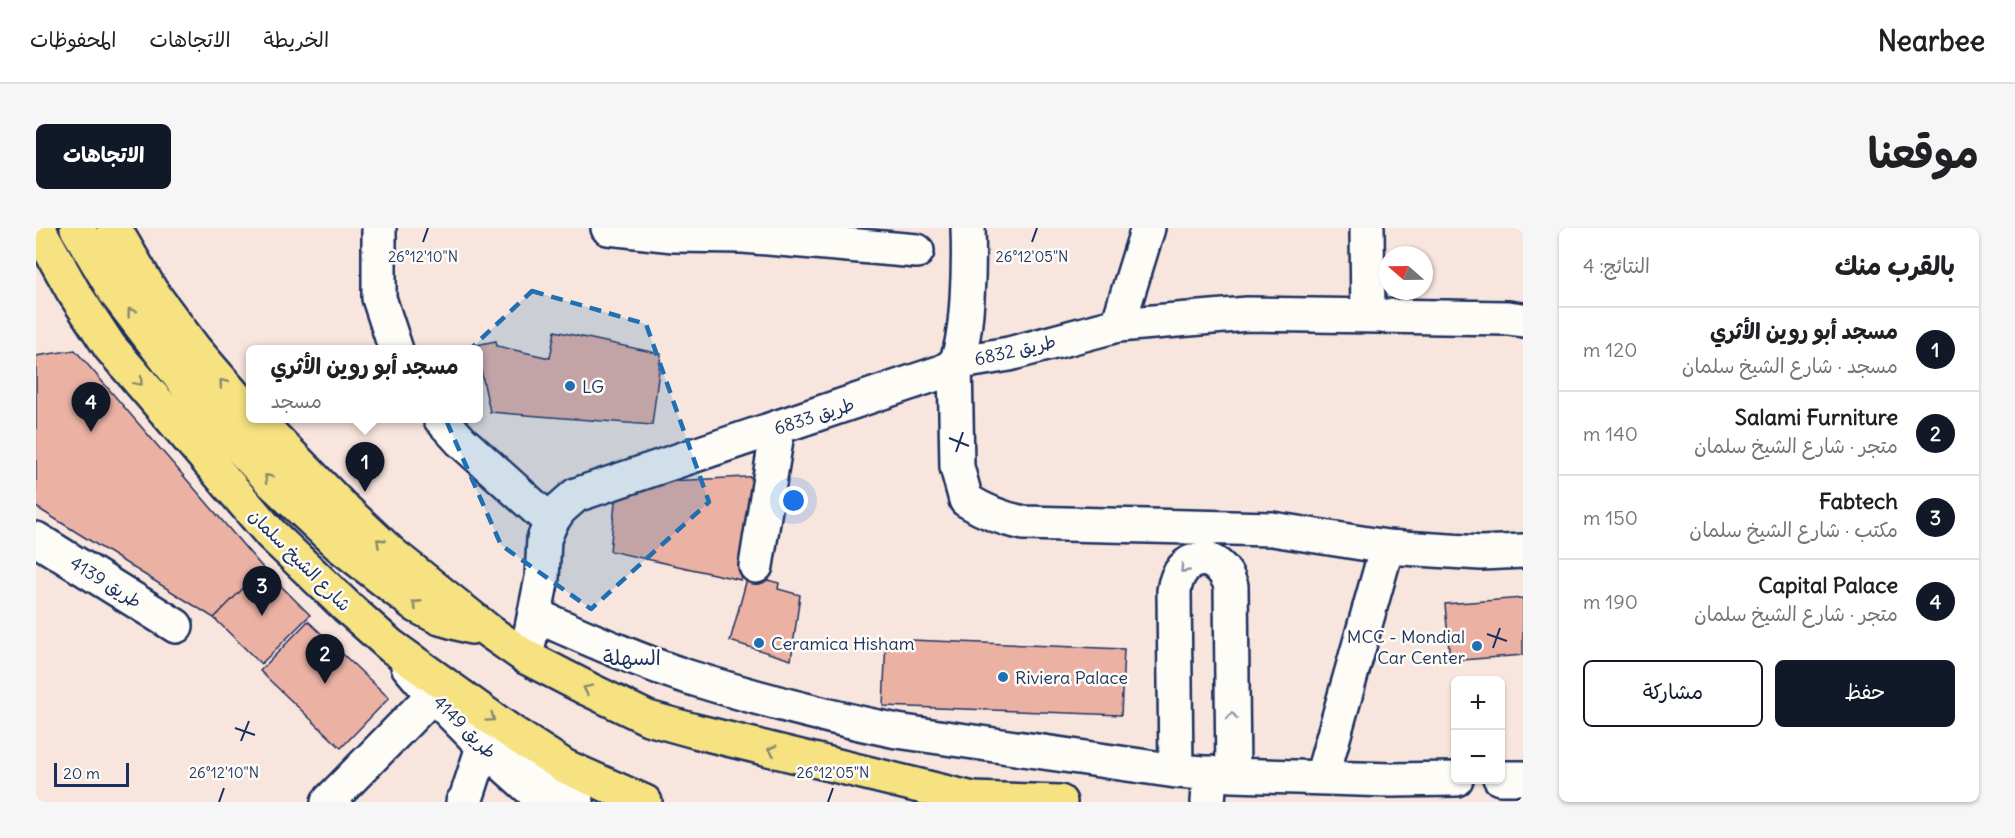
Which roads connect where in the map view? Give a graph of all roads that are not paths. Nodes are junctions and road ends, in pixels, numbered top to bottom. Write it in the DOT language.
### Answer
graph roads {
  1 [pos="38,228"];
  2 [pos="77,228"];
  3 [pos="114,228"];
  4 [pos="379,228"];
  5 [pos="608,228"];
  6 [pos="968,228"];
  7 [pos="1148,228"];
  8 [pos="1367,228"];
  9 [pos="743,232"];
  10 [pos="917,250"];
  11 [pos="36,275"];
  12 [pos="1368,316"];
  13 [pos="1523,320"];
  14 [pos="1118,325"];
  15 [pos="394,345"];
  16 [pos="110,347"];
  17 [pos="955,363"];
  18 [pos="246,409"];
  19 [pos="260,423"];
  20 [pos="445,423"];
  21 [pos="778,427"];
  22 [pos="550,522"];
  23 [pos="36,539"];
  24 [pos="1387,547"];
  25 [pos="1523,551"];
  26 [pos="756,566"];
  27 [pos="535,615"];
  28 [pos="176,626"];
  29 [pos="490,632"];
  30 [pos="391,646"];
  31 [pos="526,657"];
  32 [pos="433,695"];
  33 [pos="477,739"];
  34 [pos="1176,771"];
  35 [pos="1322,777"];
  36 [pos="1505,778"];
  37 [pos="1523,778"];
  38 [pos="1451,779"];
  39 [pos="1217,783"];
  40 [pos="978,800"];
  41 [pos="328,802"];
  42 [pos="463,802"];
  43 [pos="545,802"];
  44 [pos="577,802"];
  45 [pos="645,802"];
  46 [pos="1060,802"];
  1 -- 16 [label="main road, شارع الشيخ سلمان"];
  29 -- 2 [label="main road, one-way"];
  18 -- 3 [label="main road, one-way"];
  4 -- 15 [label="street"];
  5 -- 9 [label="street"];
  6 -- 17 [label="street"];
  7 -- 14 [label="street"];
  8 -- 12 [label="street"];
  9 -- 10 [label="street"];
  11 -- 16 [label="main road"];
  12 -- 13 [label="street, طريق 6832"];
  12 -- 14 [label="street, طريق 6832"];
  14 -- 17 [label="street, طريق 6832"];
  16 -- 30 [label="main road, شارع الشيخ سلمان, one-way"];
  17 -- 21 [label="street, طريق 6833"];
  17 -- 24 [label="street, طريق 6832"];
  29 -- 19 [label="main road, one-way"];
  20 -- 22 [label="street"];
  21 -- 22 [label="street, طريق 6833"];
  21 -- 26 [label="street"];
  22 -- 27 [label="street"];
  23 -- 28 [label="street, طريق 4139"];
  24 -- 25 [label="street, طريق 6832"];
  24 -- 35 [label="street"];
  27 -- 31 [label="street"];
  27 -- 34 [label="street"];
  29 -- 31 [label="main road"];
  30 -- 32 [label="street, طريق 4149"];
  30 -- 45 [label="main road, شارع الشيخ سلمان, one-way"];
  40 -- 31 [label="main road, one-way"];
  32 -- 33 [label="street, طريق 4149"];
  32 -- 41 [label="street"];
  33 -- 42 [label="street"];
  33 -- 43 [label="street, طريق 4149"];
  33 -- 44 [label="street"];
  34 -- 39 [label="street"];
  39 -- 34 [label="street, one-way"];
  35 -- 38 [label="street"];
  35 -- 39 [label="street"];
  36 -- 37 [label="street"];
  40 -- 46 [label="main road"];
}
